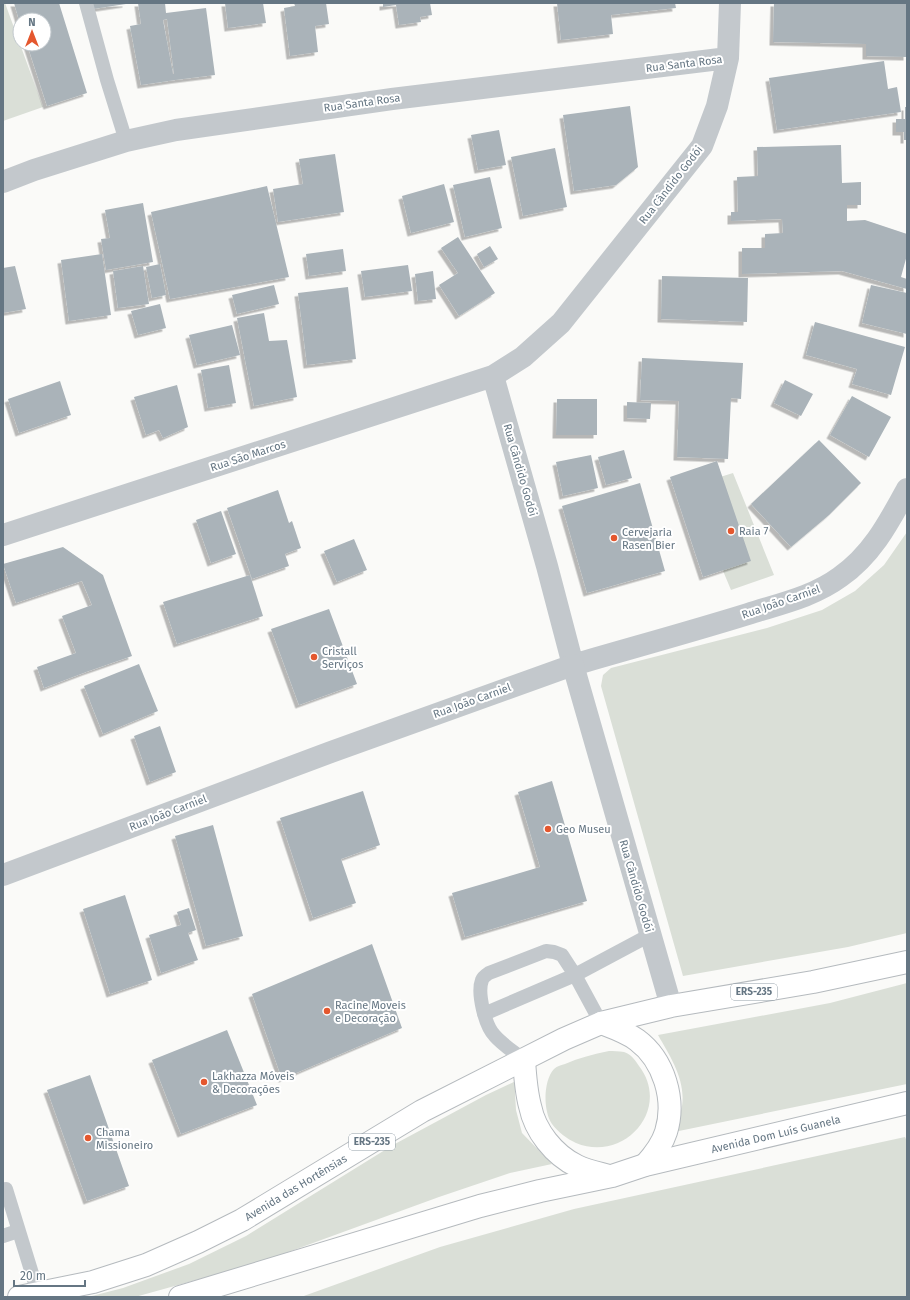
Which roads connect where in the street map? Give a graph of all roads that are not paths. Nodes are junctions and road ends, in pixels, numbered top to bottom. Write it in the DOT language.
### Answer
graph roads {
  1 [pos="86,3"];
  2 [pos="730,3"];
  3 [pos="728,58"];
  4 [pos="126,142"];
  5 [pos="3,182"];
  6 [pos="493,376"];
  7 [pos="907,489"];
  8 [pos="3,535"];
  9 [pos="573,664"];
  10 [pos="3,875"];
  11 [pos="650,935"];
  12 [pos="907,962"];
  13 [pos="575,975"];
  14 [pos="671,1006"];
  15 [pos="484,1014"];
  16 [pos="601,1024"];
  17 [pos="524,1060"];
  18 [pos="907,1103"];
  19 [pos="645,1166"];
  20 [pos="612,1176"];
  21 [pos="6,1189"];
  22 [pos="18,1231"];
  23 [pos="3,1236"];
  24 [pos="29,1295"];
  25 [pos="180,1297"];
  1 -- 4 [label="lane"];
  2 -- 3 [label="street, Rua Cândido Godói"];
  3 -- 4 [label="street, Rua Santa Rosa"];
  3 -- 6 [label="street, Rua Cândido Godói"];
  4 -- 5 [label="street, Rua Santa Rosa"];
  6 -- 8 [label="street, Rua São Marcos"];
  6 -- 9 [label="street, Rua Cândido Godói"];
  7 -- 9 [label="street, Rua João Carniel"];
  9 -- 10 [label="street, Rua João Carniel"];
  9 -- 11 [label="street, Rua Cândido Godói"];
  11 -- 13 [label="lane"];
  11 -- 14 [label="street, Rua Cândido Godói"];
  12 -- 14 [label="main road, ERS-235"];
  13 -- 15 [label="lane"];
  13 -- 15 [label="lane"];
  13 -- 16 [label="lane"];
  14 -- 16 [label="main road, ERS-235"];
  15 -- 17 [label="lane"];
  16 -- 17 [label="main road, Avenida das Hortênsias / ERS-235"];
  16 -- 19 [label="main road"];
  17 -- 20 [label="main road"];
  17 -- 24 [label="main road, Avenida das Hortênsias / ERS-235"];
  18 -- 19 [label="main road, Avenida Dom Luís Guanela"];
  19 -- 20 [label="main road"];
  20 -- 25 [label="main road"];
  21 -- 22 [label="lane"];
  22 -- 23 [label="lane"];
  22 -- 24 [label="lane"];
}
